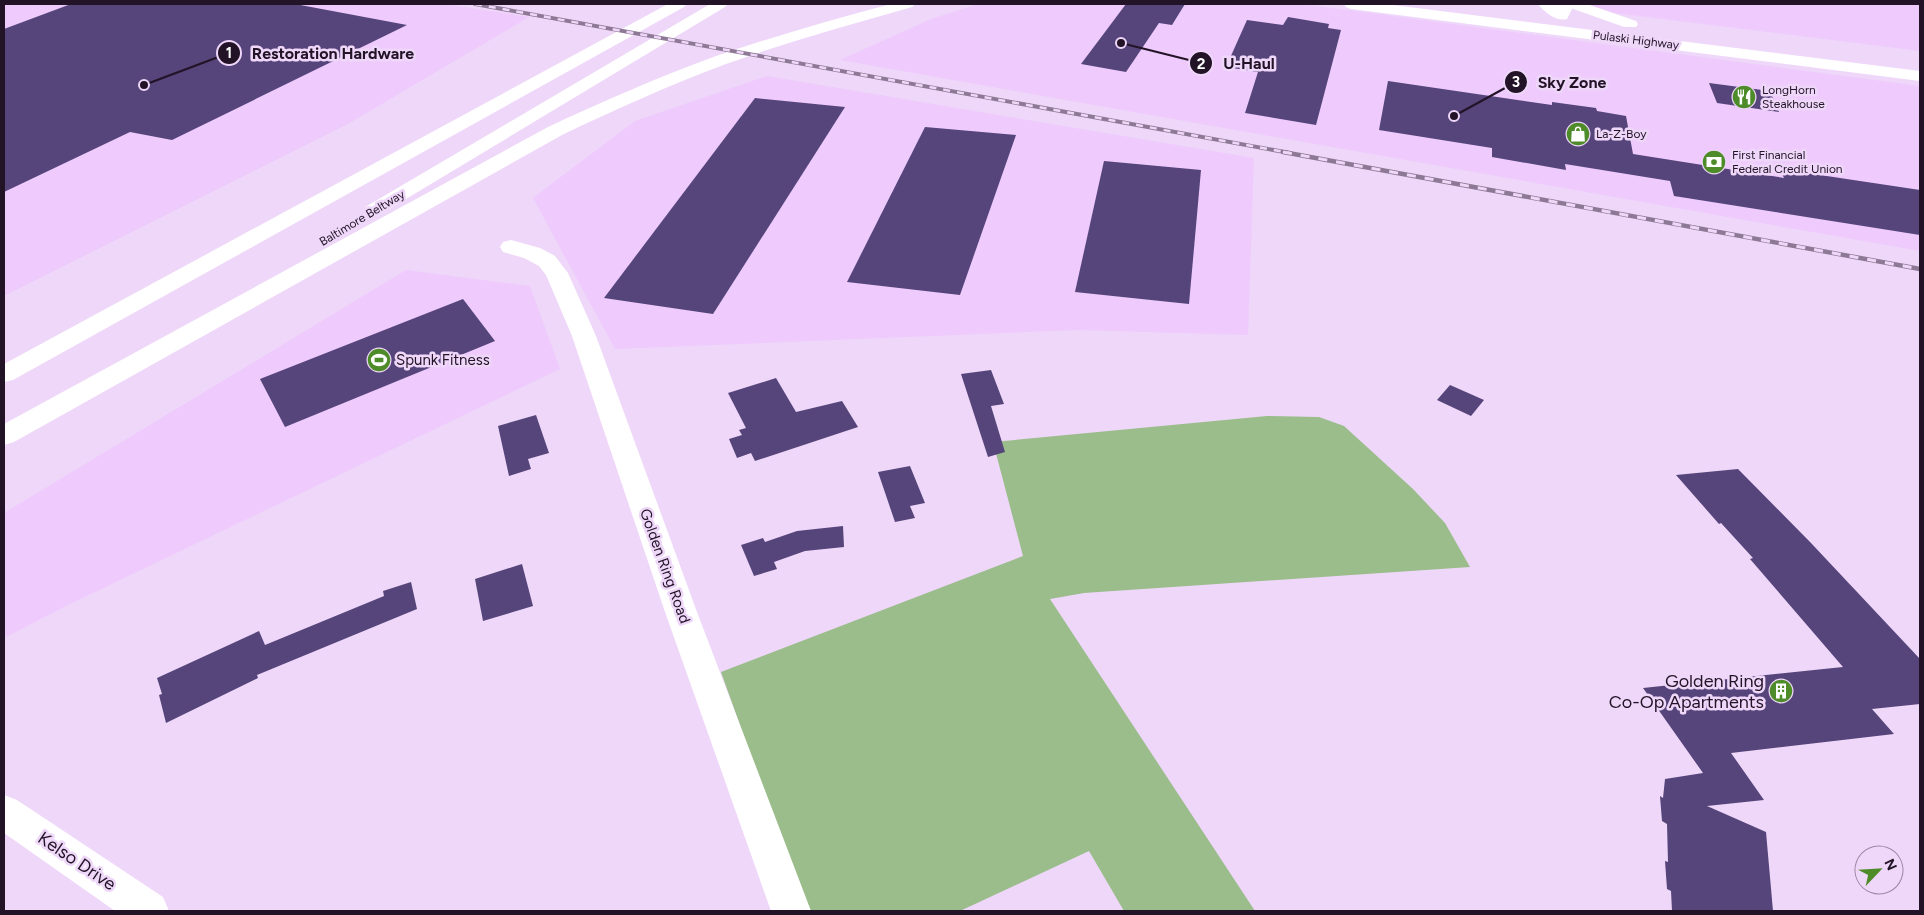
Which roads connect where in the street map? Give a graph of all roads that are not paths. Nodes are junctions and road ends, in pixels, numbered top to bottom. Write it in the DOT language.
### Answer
graph roads {
  1 [pos="720,4"];
  2 [pos="906,4"];
  3 [pos="1351,4"];
  4 [pos="1412,4"];
  5 [pos="1465,4"];
  6 [pos="1546,4"];
  7 [pos="1573,4"];
  8 [pos="665,7"];
  9 [pos="1563,10"];
  10 [pos="1630,24"];
  11 [pos="1687,31"];
  12 [pos="1920,76"];
  13 [pos="511,247"];
  14 [pos="4,374"];
  15 [pos="4,432"];
  16 [pos="4,436"];
  17 [pos="4,812"];
  18 [pos="149,911"];
  19 [pos="791,911"];
  1 -- 15 [label="main road, Baltimore Beltway"];
  2 -- 16 [label="main road"];
  3 -- 12 [label="main road, Pulaski Highway"];
  4 -- 9 [label="main road"];
  5 -- 9 [label="main road, Pulaski Highway"];
  6 -- 9 [label="main road"];
  7 -- 10 [label="main road"];
  8 -- 14 [label="main road"];
  9 -- 10 [label="main road, Pulaski Highway"];
  10 -- 11 [label="main road, Pulaski Highway"];
  13 -- 19 [label="main road, Golden Ring Road"];
  17 -- 18 [label="main road, Kelso Drive"];
}
